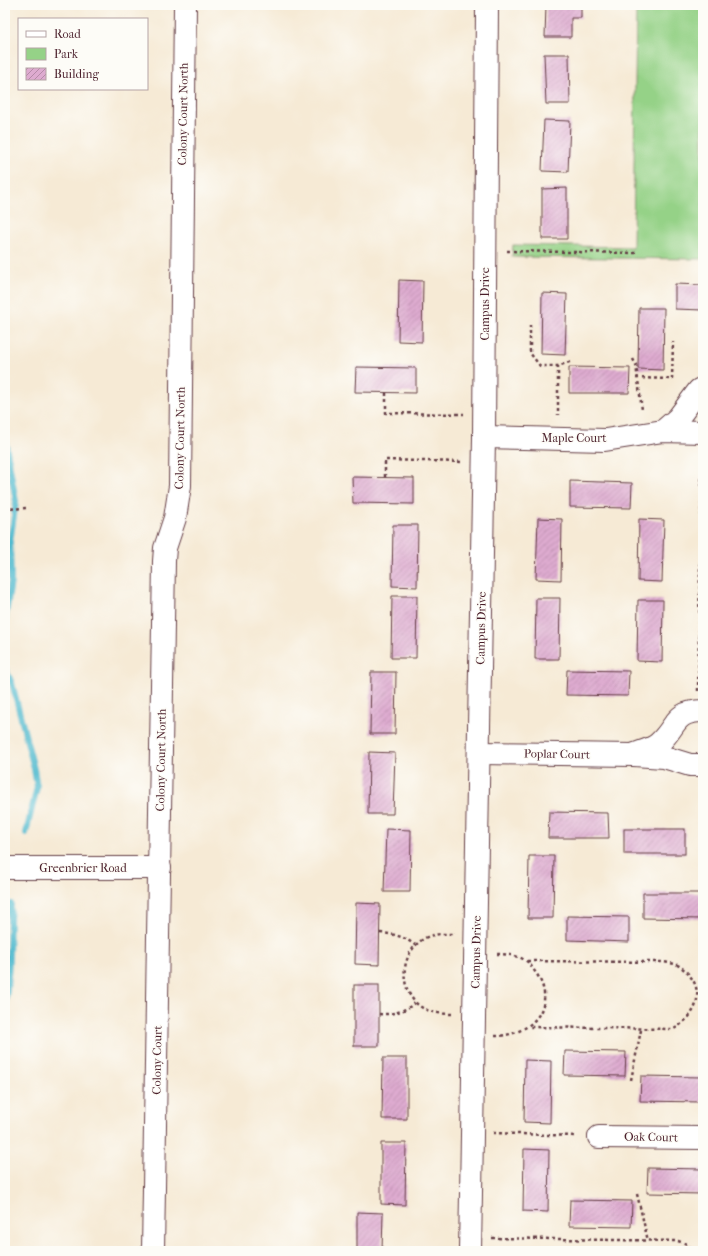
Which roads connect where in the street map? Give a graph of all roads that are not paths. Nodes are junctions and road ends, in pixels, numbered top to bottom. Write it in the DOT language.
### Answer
graph roads {
  1 [pos="185,5"];
  2 [pos="487,5"];
  3 [pos="703,388"];
  4 [pos="663,431"];
  5 [pos="484,437"];
  6 [pos="702,440"];
  7 [pos="700,703"];
  8 [pos="480,753"];
  9 [pos="634,755"];
  10 [pos="703,765"];
  11 [pos="5,868"];
  12 [pos="160,868"];
  13 [pos="599,1137"];
  14 [pos="703,1138"];
  15 [pos="153,1251"];
  16 [pos="470,1251"];
  1 -- 12 [label="street, Colony Court North"];
  2 -- 5 [label="street, Campus Drive"];
  3 -- 4 [label="street"];
  4 -- 5 [label="street, Maple Court"];
  4 -- 6 [label="street, Maple Court"];
  5 -- 8 [label="street, Campus Drive"];
  7 -- 9 [label="street, Poplar Court"];
  8 -- 9 [label="street, Poplar Court"];
  8 -- 16 [label="street, Campus Drive"];
  9 -- 10 [label="street, Poplar Court"];
  11 -- 12 [label="street, Greenbrier Road"];
  12 -- 15 [label="street, Colony Court"];
  13 -- 14 [label="street, Oak Court"];
}
